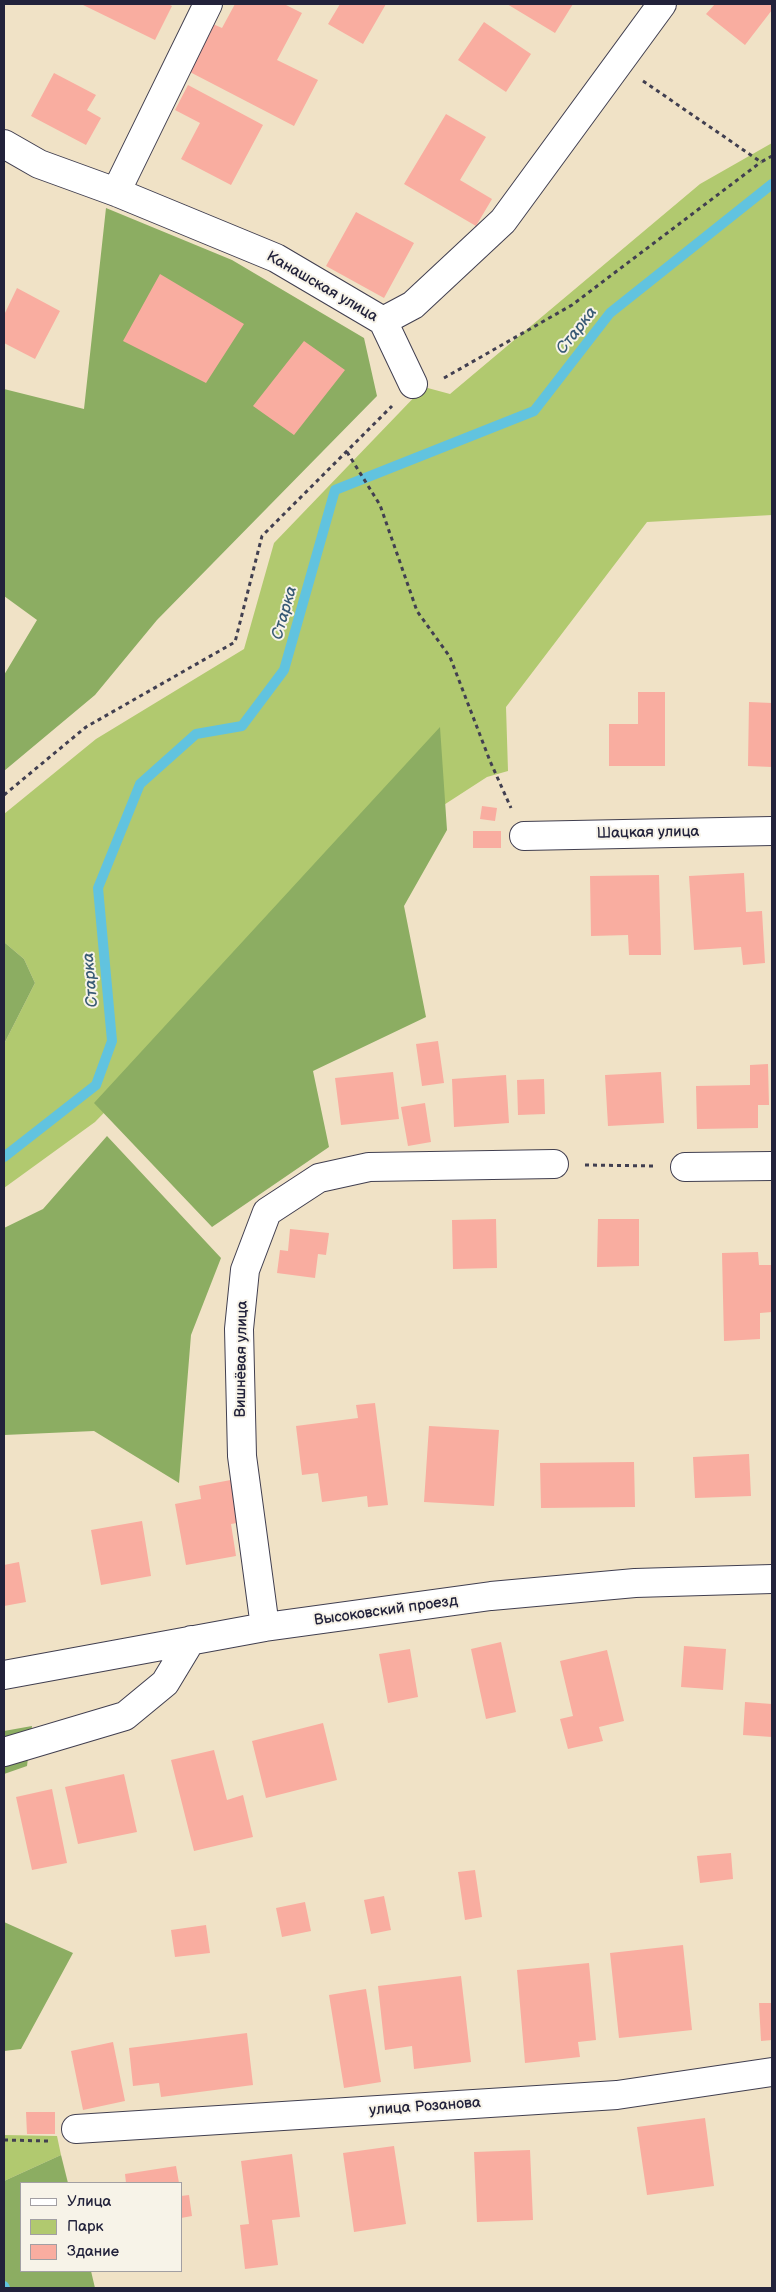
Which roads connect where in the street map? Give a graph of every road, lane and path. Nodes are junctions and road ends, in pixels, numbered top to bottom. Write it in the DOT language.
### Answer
graph roads {
  1 [pos="208,4"];
  2 [pos="662,4"];
  3 [pos="618,63"];
  4 [pos="4,144"];
  5 [pos="772,156"];
  6 [pos="761,162"];
  7 [pos="116,192"];
  8 [pos="383,321"];
  9 [pos="413,384"];
  10 [pos="347,452"];
  11 [pos="4,795"];
  12 [pos="772,830"];
  13 [pos="524,836"];
  14 [pos="554,1164"];
  15 [pos="772,1166"];
  16 [pos="685,1167"];
  17 [pos="772,1579"];
  18 [pos="265,1627"];
  19 [pos="191,1640"];
  20 [pos="4,1675"];
  21 [pos="4,1752"];
  22 [pos="772,2072"];
  23 [pos="76,2129"];
  24 [pos="4,2140"];
  1 -- 7 [label="street"];
  2 -- 3 [label="street, Канашская улица"];
  3 -- 6 [label="path"];
  3 -- 8 [label="street, Канашская улица"];
  4 -- 7 [label="street, Канашская улица"];
  5 -- 6 [label="path"];
  6 -- 9 [label="path"];
  7 -- 8 [label="street, Канашская улица"];
  8 -- 9 [label="street"];
  9 -- 10 [label="path"];
  10 -- 11 [label="path"];
  10 -- 13 [label="path"];
  12 -- 13 [label="street, Шацкая улица"];
  14 -- 16 [label="path"];
  14 -- 18 [label="street, Вишнёвая улица"];
  15 -- 16 [label="street"];
  17 -- 18 [label="street, Высоковский проезд"];
  18 -- 19 [label="street, Высоковский проезд"];
  19 -- 20 [label="street, Высоковский проезд"];
  19 -- 21 [label="street"];
  22 -- 23 [label="street, улица Розанова"];
  23 -- 24 [label="path"];
}
